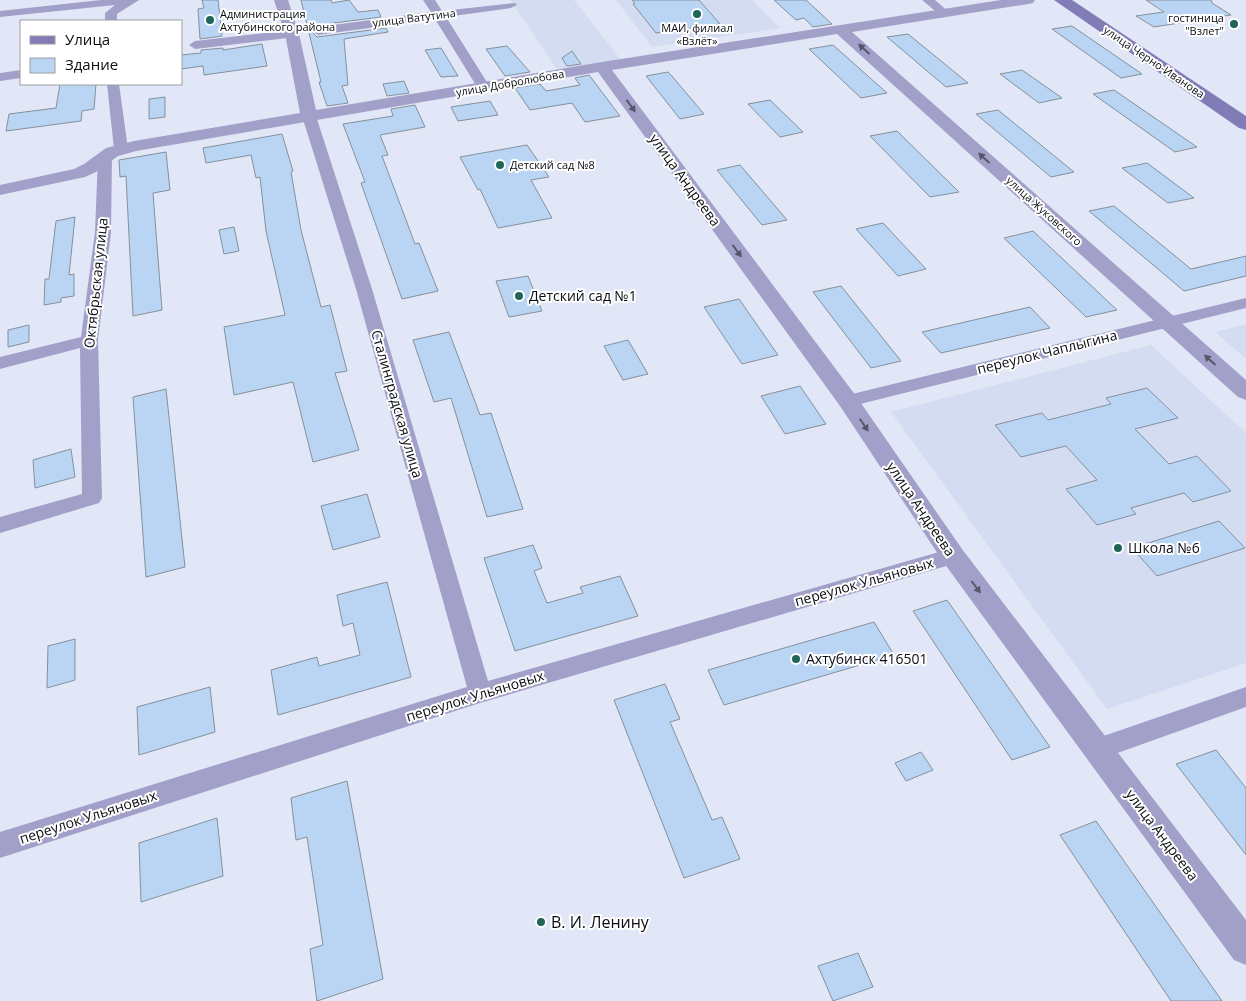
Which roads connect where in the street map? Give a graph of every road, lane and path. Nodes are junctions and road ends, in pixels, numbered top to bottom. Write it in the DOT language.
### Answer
graph roads {
  1 [pos="131,0"];
  2 [pos="281,0"];
  3 [pos="429,0"];
  4 [pos="928,0"];
  5 [pos="1028,0"];
  6 [pos="1062,0"];
  7 [pos="511,5"];
  8 [pos="944,13"];
  9 [pos="0,14"];
  10 [pos="439,15"];
  11 [pos="110,20"];
  12 [pos="841,30"];
  13 [pos="318,31"];
  14 [pos="292,34"];
  15 [pos="195,45"];
  16 [pos="602,67"];
  17 [pos="20,74"];
  18 [pos="0,77"];
  19 [pos="113,85"];
  20 [pos="484,87"];
  21 [pos="309,116"];
  22 [pos="1246,124"];
  23 [pos="121,150"];
  24 [pos="105,157"];
  25 [pos="0,190"];
  26 [pos="1246,303"];
  27 [pos="1168,323"];
  28 [pos="89,340"];
  29 [pos="0,363"];
  30 [pos="1246,392"];
  31 [pos="848,401"];
  32 [pos="0,525"];
  33 [pos="953,556"];
  34 [pos="480,693"];
  35 [pos="1246,697"];
  36 [pos="1098,749"];
  37 [pos="0,845"];
  38 [pos="1246,948"];
  1 -- 9 [label="street"];
  1 -- 11 [label="street"];
  2 -- 14 [label="street"];
  3 -- 10 [label="street"];
  4 -- 8 [label="street"];
  5 -- 8 [label="street, улица Добролюбова"];
  6 -- 22 [label="main road, улица Черно-Иванова"];
  7 -- 10 [label="street, улица Ватутина"];
  8 -- 12 [label="street, улица Добролюбова"];
  10 -- 13 [label="street, улица Ватутина"];
  10 -- 20 [label="street"];
  12 -- 16 [label="street, улица Добролюбова"];
  27 -- 12 [label="street, улица Жуковского, one-way"];
  14 -- 15 [label="street"];
  14 -- 21 [label="street"];
  16 -- 20 [label="street, улица Добролюбова"];
  16 -- 31 [label="street, улица Андреева, one-way"];
  17 -- 18 [label="street"];
  19 -- 23 [label="street"];
  20 -- 21 [label="street, улица Добролюбова"];
  21 -- 23 [label="street, улица Добролюбова"];
  21 -- 34 [label="street, Сталинградская улица"];
  23 -- 24 [label="street, улица Добролюбова"];
  24 -- 25 [label="street, улица Добролюбова"];
  24 -- 28 [label="street, Октябрьская улица"];
  26 -- 27 [label="street, переулок Чаплыгина"];
  30 -- 27 [label="street, улица Жуковского, one-way"];
  27 -- 31 [label="street, переулок Чаплыгина"];
  28 -- 29 [label="street"];
  28 -- 32 [label="street, Октябрьская улица"];
  31 -- 33 [label="street, улица Андреева, one-way"];
  33 -- 34 [label="street, переулок Ульяновых"];
  33 -- 36 [label="street, улица Андреева, one-way"];
  34 -- 37 [label="street, переулок Ульяновых"];
  35 -- 36 [label="street"];
  36 -- 38 [label="street, улица Андреева"];
}
